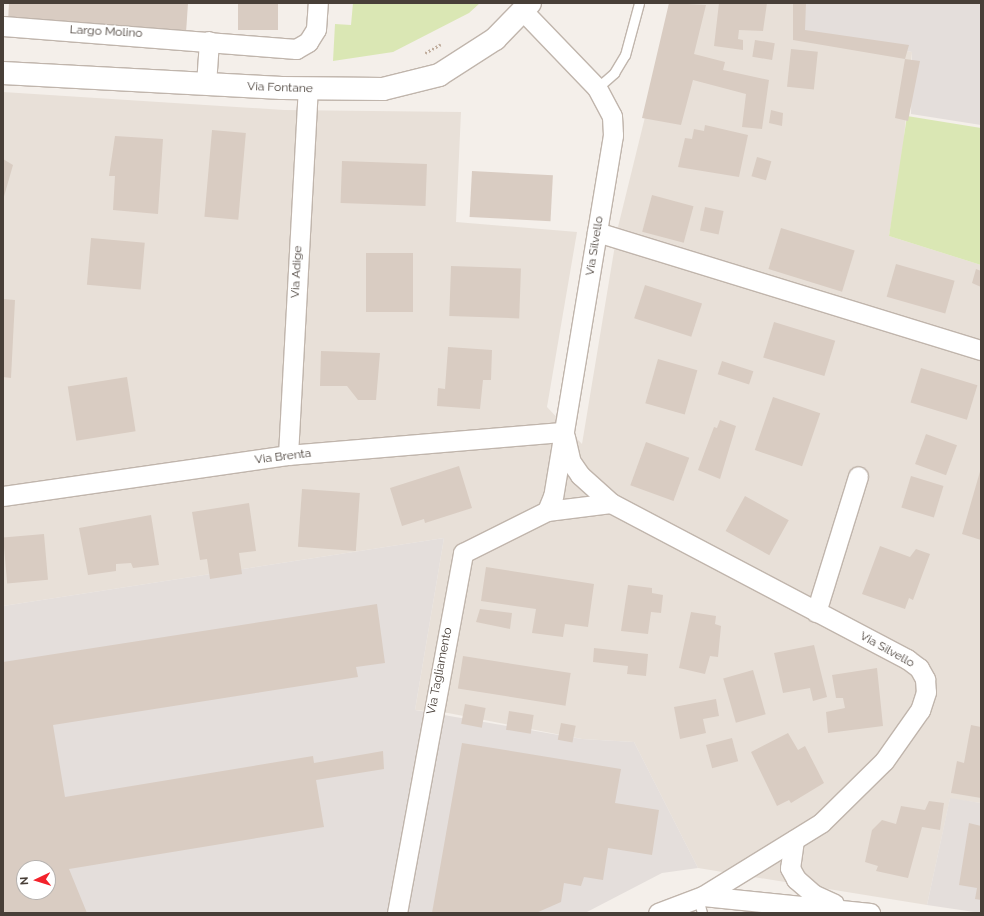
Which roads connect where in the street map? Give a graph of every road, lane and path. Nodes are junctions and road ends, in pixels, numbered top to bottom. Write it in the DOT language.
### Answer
graph roads {
  1 [pos="318,3"];
  2 [pos="639,3"];
  3 [pos="527,7"];
  4 [pos="3,26"];
  5 [pos="209,41"];
  6 [pos="3,73"];
  7 [pos="206,84"];
  8 [pos="597,88"];
  9 [pos="308,89"];
  10 [pos="597,232"];
  11 [pos="981,350"];
  12 [pos="564,432"];
  13 [pos="288,455"];
  14 [pos="858,476"];
  15 [pos="3,496"];
  16 [pos="611,503"];
  17 [pos="578,504"];
  18 [pos="547,510"];
  19 [pos="816,612"];
  20 [pos="794,840"];
  21 [pos="701,902"];
  22 [pos="843,908"];
  23 [pos="397,913"];
  24 [pos="658,913"];
  25 [pos="870,913"];
  1 -- 5 [label="street, Largo Molino"];
  2 -- 8 [label="lane"];
  3 -- 8 [label="street, Via Silvello"];
  3 -- 9 [label="street, Via Fontane"];
  4 -- 5 [label="street, Largo Molino"];
  5 -- 7 [label="street"];
  6 -- 7 [label="street, Via Fontane"];
  7 -- 9 [label="street, Via Fontane"];
  8 -- 10 [label="street, Via Silvello"];
  9 -- 13 [label="street, Via Adige"];
  10 -- 11 [label="street"];
  10 -- 12 [label="street, Via Silvello"];
  12 -- 13 [label="street, Via Brenta"];
  12 -- 16 [label="street"];
  12 -- 18 [label="street, Via Silvello"];
  13 -- 15 [label="street, Via Brenta"];
  14 -- 19 [label="street"];
  16 -- 17 [label="street, Via Silvello"];
  16 -- 19 [label="street, Via Silvello"];
  17 -- 18 [label="street, Via Tagliamento"];
  18 -- 23 [label="street, Via Tagliamento"];
  19 -- 20 [label="street, Via Silvello"];
  20 -- 21 [label="street, Via Silvello"];
  20 -- 22 [label="street"];
  21 -- 22 [label="street"];
  21 -- 24 [label="street, Via Silvello"];
  22 -- 25 [label="street"];
}
